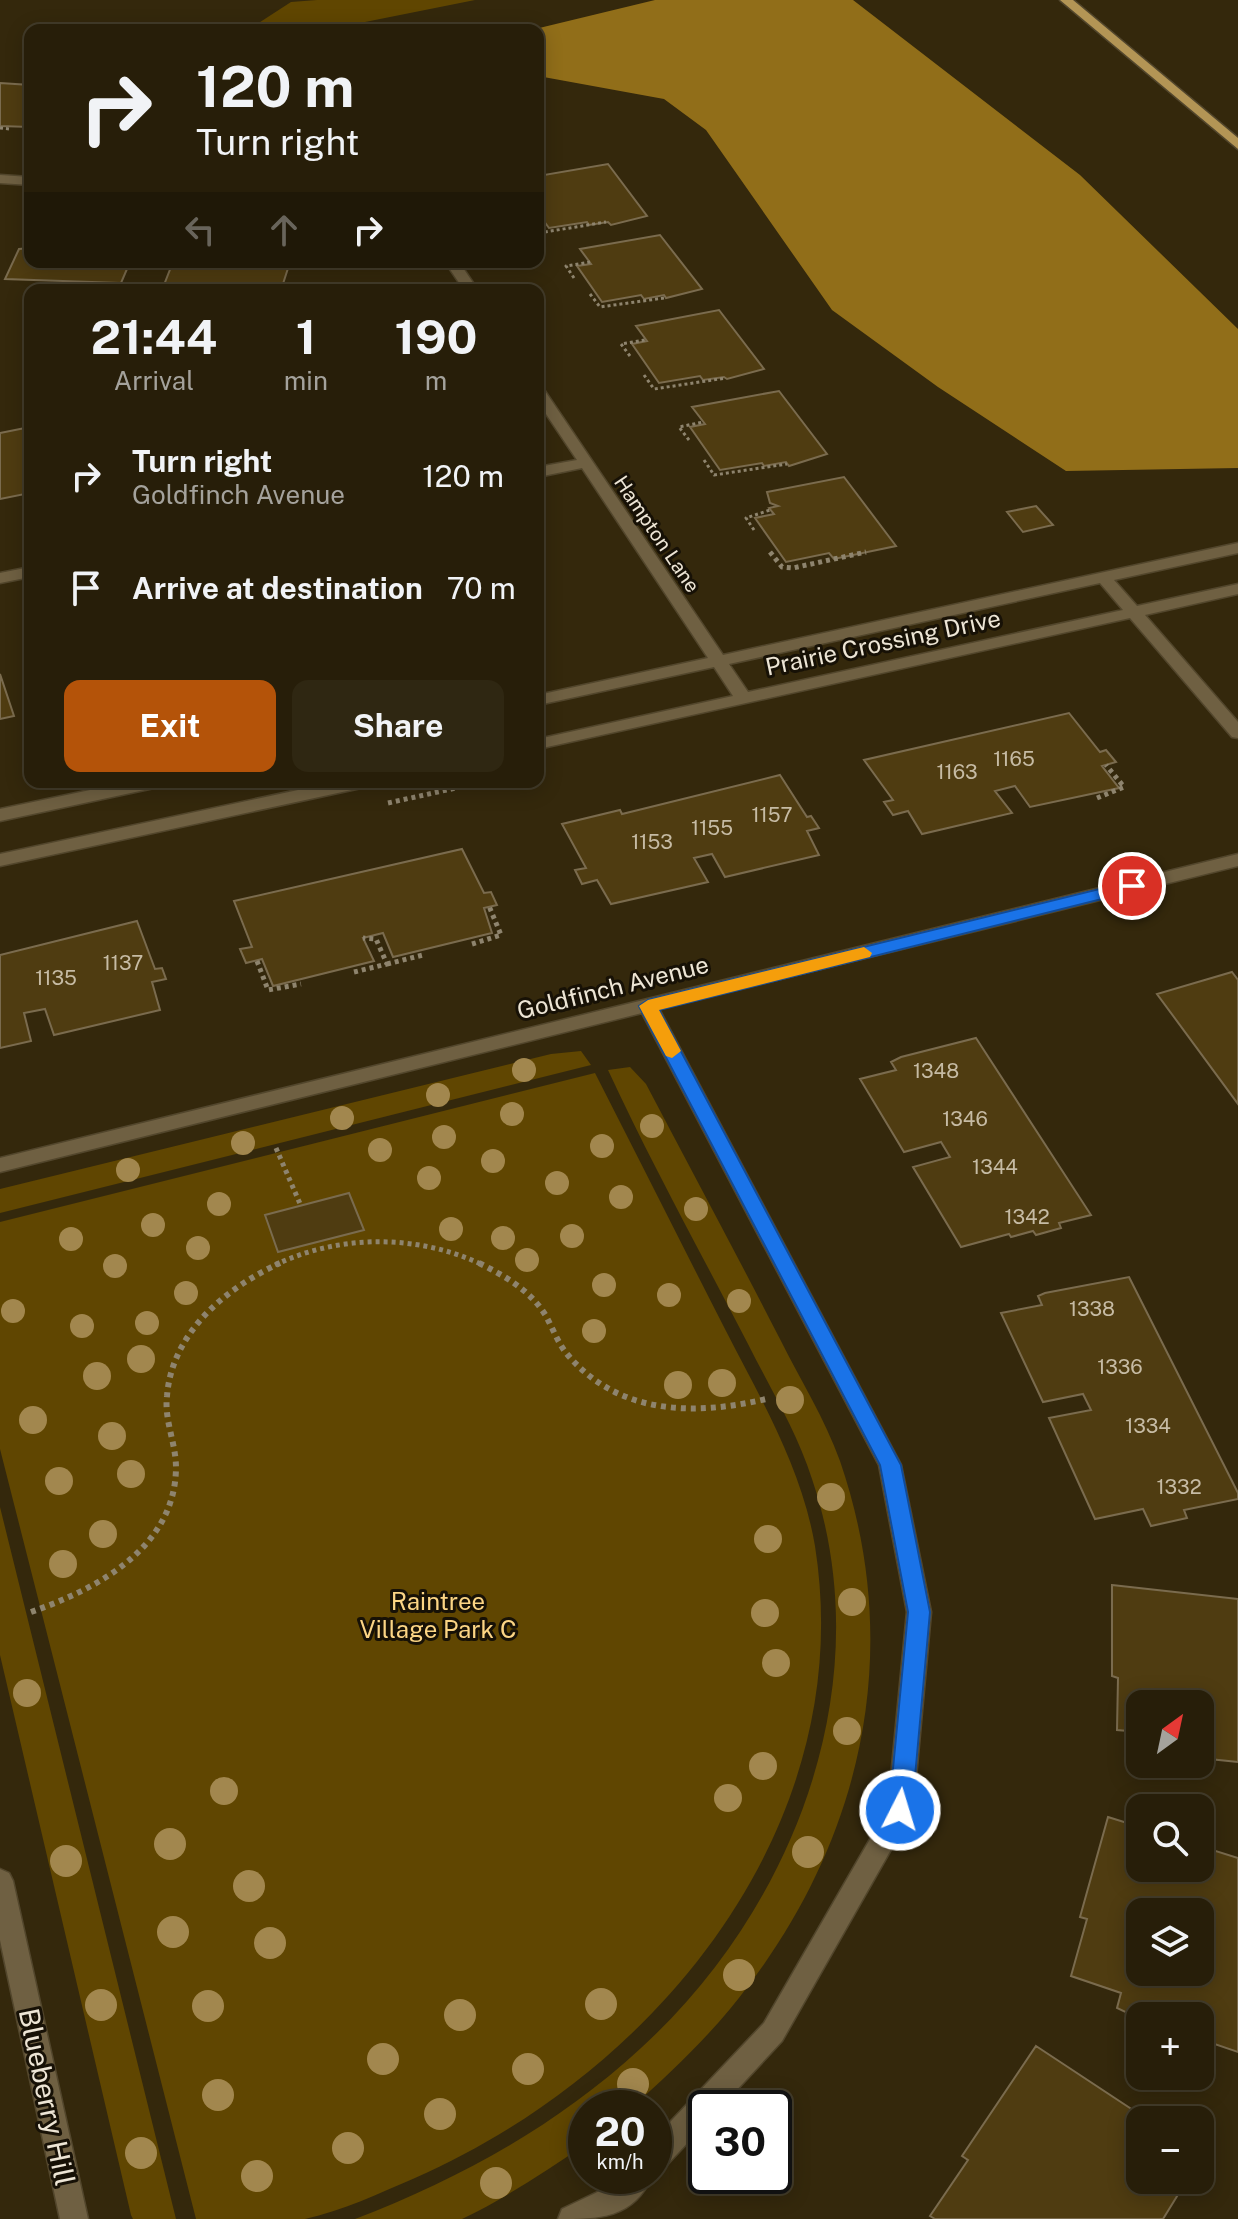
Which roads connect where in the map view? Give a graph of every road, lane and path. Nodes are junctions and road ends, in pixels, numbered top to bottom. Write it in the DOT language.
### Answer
graph roads {
  1 [pos="1066,0"];
  2 [pos="0,128"];
  3 [pos="10,129"];
  4 [pos="1238,145"];
  5 [pos="0,179"];
  6 [pos="24,181"];
  7 [pos="606,222"];
  8 [pos="544,231"];
  9 [pos="590,262"];
  10 [pos="574,278"];
  11 [pos="590,294"];
  12 [pos="662,296"];
  13 [pos="645,340"];
  14 [pos="630,356"];
  15 [pos="644,375"];
  16 [pos="726,378"];
  17 [pos="544,400"];
  18 [pos="703,422"];
  19 [pos="689,440"];
  20 [pos="704,460"];
  21 [pos="585,463"];
  22 [pos="787,464"];
  23 [pos="544,471"];
  24 [pos="770,510"];
  25 [pos="754,530"];
  26 [pos="1238,548"];
  27 [pos="770,552"];
  28 [pos="866,552"];
  29 [pos="24,573"];
  30 [pos="0,578"];
  31 [pos="1104,578"];
  32 [pos="1238,589"];
  33 [pos="1135,612"];
  34 [pos="718,661"];
  35 [pos="544,699"];
  36 [pos="744,699"];
  37 [pos="1238,733"];
  38 [pos="544,743"];
  39 [pos="1106,765"];
  40 [pos="126,788"];
  41 [pos="333,788"];
  42 [pos="1097,798"];
  43 [pos="0,815"];
  44 [pos="0,860"];
  45 [pos="1238,860"];
  46 [pos="489,906"];
  47 [pos="384,936"];
  48 [pos="363,938"];
  49 [pos="376,939"];
  50 [pos="472,944"];
  51 [pos="423,955"];
  52 [pos="257,961"];
  53 [pos="387,964"];
  54 [pos="354,972"];
  55 [pos="301,984"];
  56 [pos="648,1006"];
  57 [pos="276,1148"];
  58 [pos="0,1165"];
  59 [pos="301,1206"];
  60 [pos="766,1399"];
  61 [pos="31,1612"];
  62 [pos="0,1881"];
  63 [pos="672,2140"];
  64 [pos="621,2194"];
  65 [pos="74,2219"];
  66 [pos="572,2219"];
  1 -- 4 [label="main road"];
  2 -- 3 [label="path"];
  5 -- 6 [label="street"];
  7 -- 8 [label="path"];
  9 -- 10 [label="path"];
  11 -- 12 [label="path"];
  13 -- 14 [label="path"];
  15 -- 16 [label="path"];
  17 -- 21 [label="street, Hampton Lane"];
  18 -- 19 [label="path"];
  20 -- 22 [label="path"];
  21 -- 23 [label="street"];
  21 -- 34 [label="street, Hampton Lane"];
  24 -- 25 [label="path"];
  26 -- 31 [label="street, Prairie Crossing Drive"];
  27 -- 28 [label="path"];
  29 -- 30 [label="street"];
  31 -- 33 [label="street"];
  31 -- 34 [label="street, Prairie Crossing Drive"];
  32 -- 33 [label="street, Prairie Crossing Drive"];
  33 -- 36 [label="street, Prairie Crossing Drive"];
  33 -- 37 [label="street"];
  34 -- 35 [label="street, Prairie Crossing Drive"];
  34 -- 36 [label="street, Hampton Lane"];
  36 -- 38 [label="street, Prairie Crossing Drive"];
  39 -- 42 [label="path"];
  40 -- 43 [label="street"];
  41 -- 44 [label="street"];
  45 -- 56 [label="street, Goldfinch Avenue"];
  46 -- 50 [label="path"];
  47 -- 49 [label="path"];
  48 -- 49 [label="path"];
  49 -- 53 [label="path"];
  51 -- 53 [label="path"];
  52 -- 55 [label="path"];
  53 -- 54 [label="path"];
  56 -- 58 [label="street, Goldfinch Avenue"];
  56 -- 63 [label="street"];
  57 -- 59 [label="path"];
  60 -- 61 [label="path"];
  62 -- 65 [label="street, Blueberry Hill"];
  64 -- 66 [label="street"];
}
